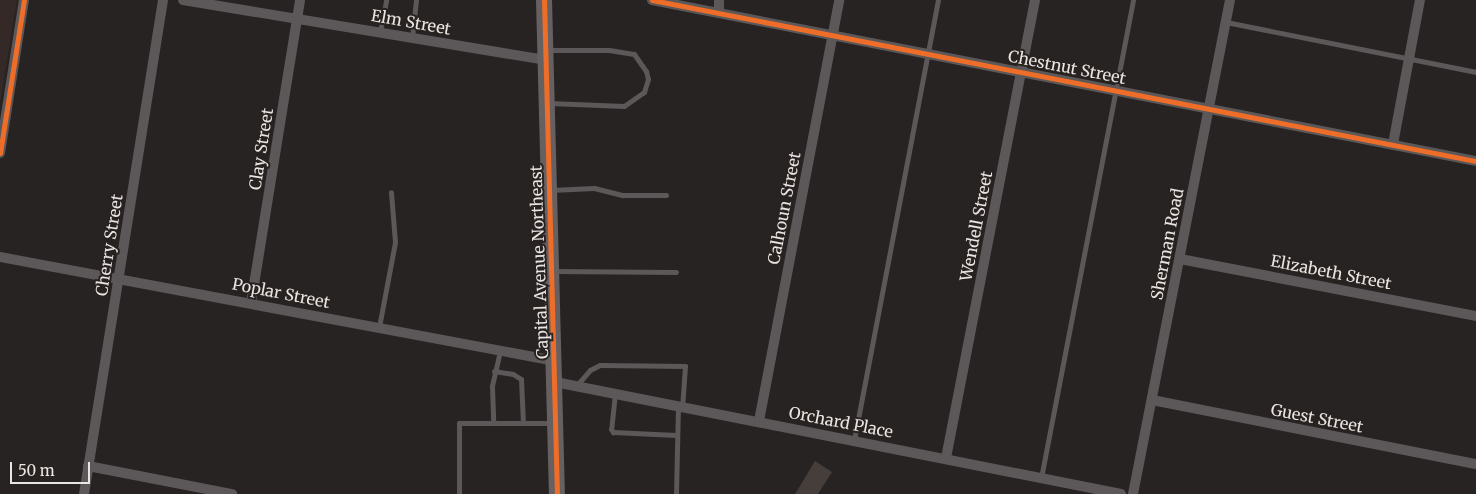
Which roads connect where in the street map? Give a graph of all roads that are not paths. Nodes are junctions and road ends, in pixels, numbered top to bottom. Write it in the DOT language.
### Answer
graph roads {
  1 [pos="24,0"];
  2 [pos="164,0"];
  3 [pos="183,0"];
  4 [pos="300,0"];
  5 [pos="386,0"];
  6 [pos="416,0"];
  7 [pos="544,0"];
  8 [pos="652,0"];
  9 [pos="719,0"];
  10 [pos="839,0"];
  11 [pos="938,0"];
  12 [pos="1035,0"];
  13 [pos="1133,0"];
  14 [pos="1230,0"];
  15 [pos="1420,0"];
  16 [pos="719,13"];
  17 [pos="297,18"];
  18 [pos="1226,22"];
  19 [pos="380,32"];
  20 [pos="832,35"];
  21 [pos="412,38"];
  22 [pos="927,54"];
  23 [pos="545,55"];
  24 [pos="1409,60"];
  25 [pos="1021,71"];
  26 [pos="1476,72"];
  27 [pos="1116,90"];
  28 [pos="546,103"];
  29 [pos="1209,108"];
  30 [pos="1393,144"];
  31 [pos="0,153"];
  32 [pos="1476,161"];
  33 [pos="548,190"];
  34 [pos="391,192"];
  35 [pos="666,195"];
  36 [pos="0,257"];
  37 [pos="1180,259"];
  38 [pos="553,270"];
  39 [pos="676,272"];
  40 [pos="118,278"];
  41 [pos="251,302"];
  42 [pos="1476,316"];
  43 [pos="378,327"];
  44 [pos="500,350"];
  45 [pos="555,362"];
  46 [pos="494,371"];
  47 [pos="555,382"];
  48 [pos="577,385"];
  49 [pos="615,392"];
  50 [pos="1152,400"];
  51 [pos="680,405"];
  52 [pos="759,421"];
  53 [pos="493,423"];
  54 [pos="523,423"];
  55 [pos="556,423"];
  56 [pos="676,435"];
  57 [pos="854,440"];
  58 [pos="946,458"];
  59 [pos="1476,464"];
  60 [pos="88,466"];
  61 [pos="1041,478"];
  62 [pos="84,494"];
  63 [pos="232,494"];
  64 [pos="459,494"];
  65 [pos="557,494"];
  66 [pos="676,494"];
  67 [pos="1121,494"];
  68 [pos="1133,494"];
  1 -- 31 [label="street"];
  2 -- 40 [label="street, Cherry Street"];
  3 -- 17 [label="street, Elm Street"];
  4 -- 17 [label="street, Clay Street"];
  5 -- 19 [label="lane"];
  6 -- 21 [label="lane"];
  7 -- 23 [label="main road, Capital Avenue Northeast"];
  8 -- 16 [label="street, Chestnut Street"];
  9 -- 16 [label="street"];
  10 -- 20 [label="street, Calhoun Street"];
  11 -- 22 [label="lane"];
  12 -- 25 [label="street, Wendell Street"];
  13 -- 27 [label="lane"];
  14 -- 18 [label="street, Sherman Road"];
  15 -- 24 [label="street"];
  16 -- 20 [label="street, Chestnut Street"];
  17 -- 19 [label="street, Elm Street"];
  17 -- 41 [label="street, Clay Street"];
  18 -- 24 [label="lane"];
  18 -- 29 [label="street, Sherman Road"];
  19 -- 21 [label="street, Elm Street"];
  20 -- 22 [label="street, Chestnut Street"];
  20 -- 52 [label="street, Calhoun Street"];
  21 -- 23 [label="street, Elm Street"];
  22 -- 25 [label="street, Chestnut Street"];
  22 -- 57 [label="lane"];
  23 -- 28 [label="main road, Capital Avenue Northeast"];
  23 -- 28 [label="lane"];
  24 -- 26 [label="lane"];
  24 -- 30 [label="street"];
  25 -- 27 [label="street, Chestnut Street"];
  25 -- 58 [label="street, Wendell Street"];
  27 -- 29 [label="street, Chestnut Street"];
  27 -- 61 [label="lane"];
  28 -- 33 [label="main road, Capital Avenue Northeast"];
  29 -- 30 [label="street, Chestnut Street"];
  29 -- 37 [label="street, Sherman Road"];
  30 -- 32 [label="street, Chestnut Street"];
  33 -- 35 [label="lane"];
  33 -- 38 [label="main road, Capital Avenue Northeast"];
  34 -- 43 [label="lane"];
  36 -- 40 [label="street, Poplar Street"];
  37 -- 42 [label="street, Elizabeth Street"];
  37 -- 50 [label="street, Sherman Road"];
  38 -- 39 [label="lane"];
  38 -- 45 [label="main road, Capital Avenue Northeast"];
  40 -- 41 [label="street, Poplar Street"];
  40 -- 60 [label="street, Cherry Street"];
  41 -- 43 [label="street, Poplar Street"];
  43 -- 44 [label="street, Poplar Street"];
  44 -- 45 [label="street, Poplar Street"];
  44 -- 46 [label="lane"];
  45 -- 47 [label="main road, Capital Avenue Northeast"];
  46 -- 53 [label="lane"];
  46 -- 54 [label="lane"];
  47 -- 48 [label="street, Orchard Place"];
  47 -- 55 [label="main road, Capital Avenue Northeast"];
  48 -- 49 [label="street, Orchard Place"];
  48 -- 51 [label="lane"];
  49 -- 51 [label="street, Orchard Place"];
  49 -- 56 [label="lane"];
  50 -- 59 [label="street, Guest Street"];
  50 -- 68 [label="street, Sherman Road"];
  51 -- 52 [label="street, Orchard Place"];
  51 -- 56 [label="lane"];
  52 -- 57 [label="street, Orchard Place"];
  53 -- 54 [label="lane"];
  53 -- 64 [label="lane"];
  54 -- 55 [label="lane"];
  55 -- 65 [label="main road, Capital Avenue Northeast"];
  56 -- 66 [label="lane"];
  57 -- 58 [label="street, Orchard Place"];
  58 -- 61 [label="street, Orchard Place"];
  60 -- 62 [label="street, Cherry Street"];
  60 -- 63 [label="street"];
  61 -- 67 [label="street, Orchard Place"];
}
